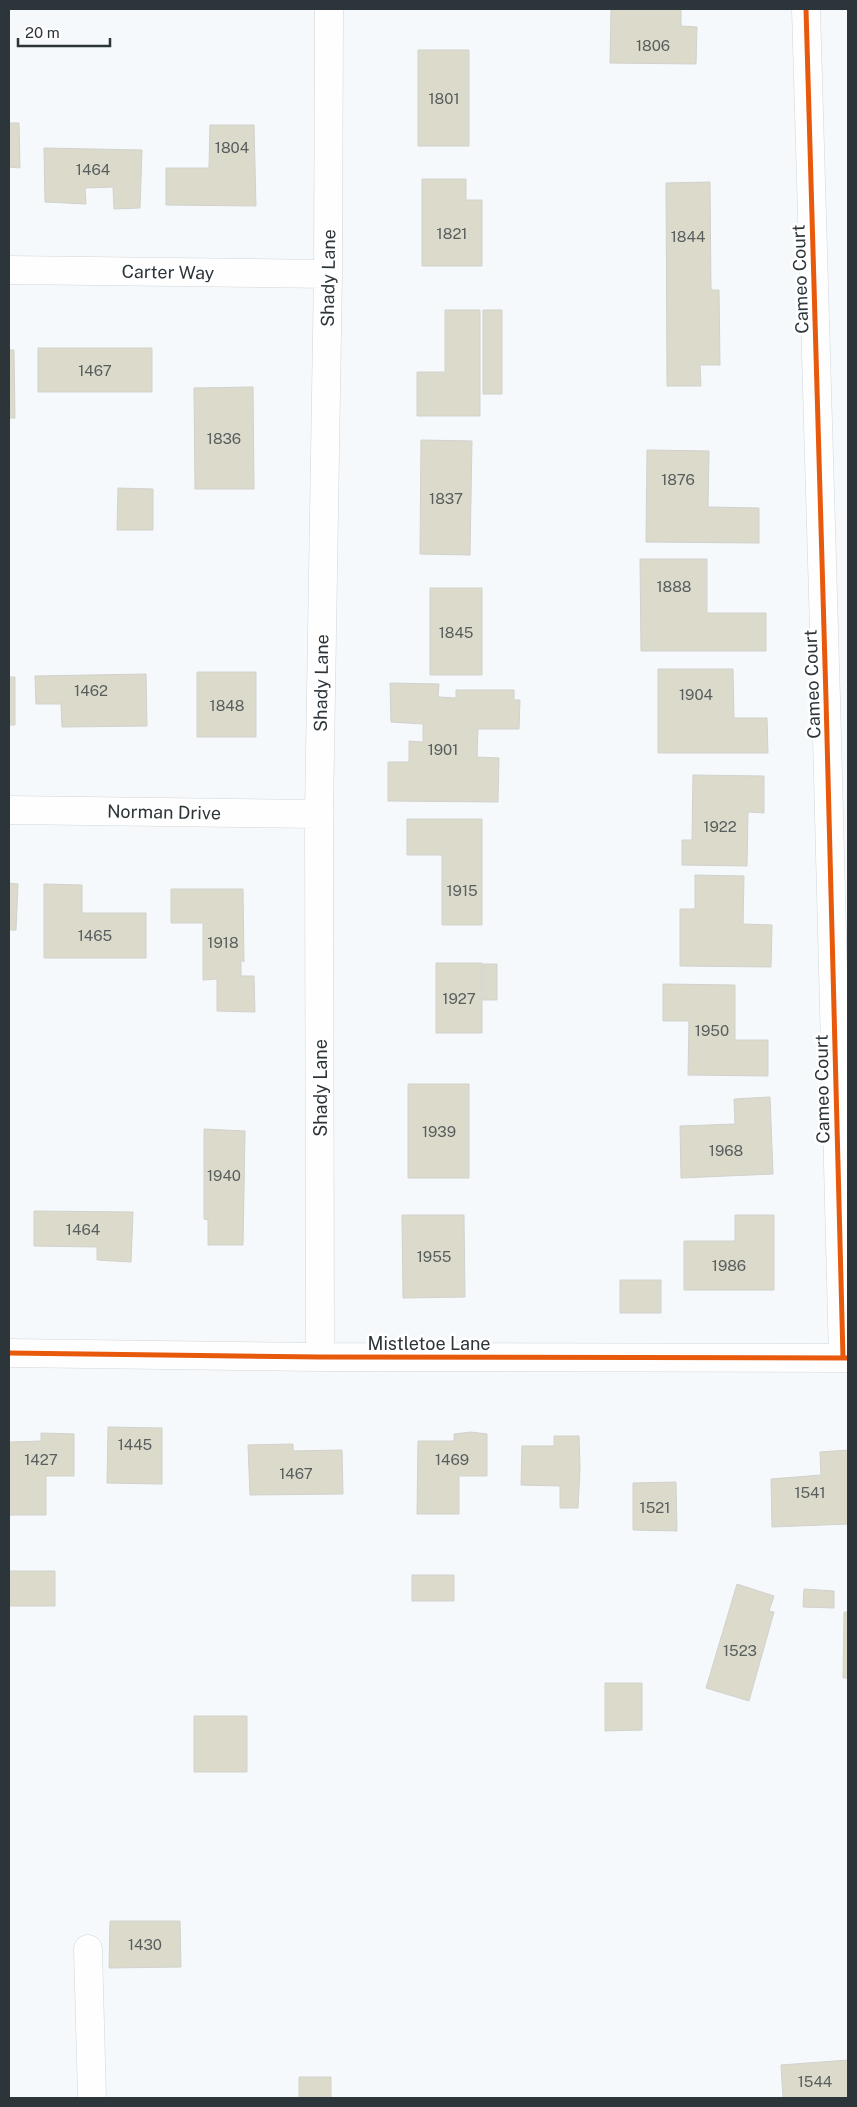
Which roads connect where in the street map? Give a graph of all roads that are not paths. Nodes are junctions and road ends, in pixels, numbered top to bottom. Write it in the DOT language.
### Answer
graph roads {
  1 [pos="329,9"];
  2 [pos="806,9"];
  3 [pos="9,270"];
  4 [pos="328,274"];
  5 [pos="9,810"];
  6 [pos="319,814"];
  7 [pos="9,1353"];
  8 [pos="320,1357"];
  9 [pos="846,1358"];
  10 [pos="88,1949"];
  11 [pos="92,2098"];
  1 -- 4 [label="street, Shady Lane"];
  2 -- 9 [label="street, Cameo Court"];
  3 -- 4 [label="street, Carter Way"];
  4 -- 6 [label="street, Shady Lane"];
  5 -- 6 [label="street, Norman Drive"];
  6 -- 8 [label="street, Shady Lane"];
  7 -- 8 [label="street, Mistletoe Lane"];
  8 -- 9 [label="street, Mistletoe Lane"];
  10 -- 11 [label="street"];
}
